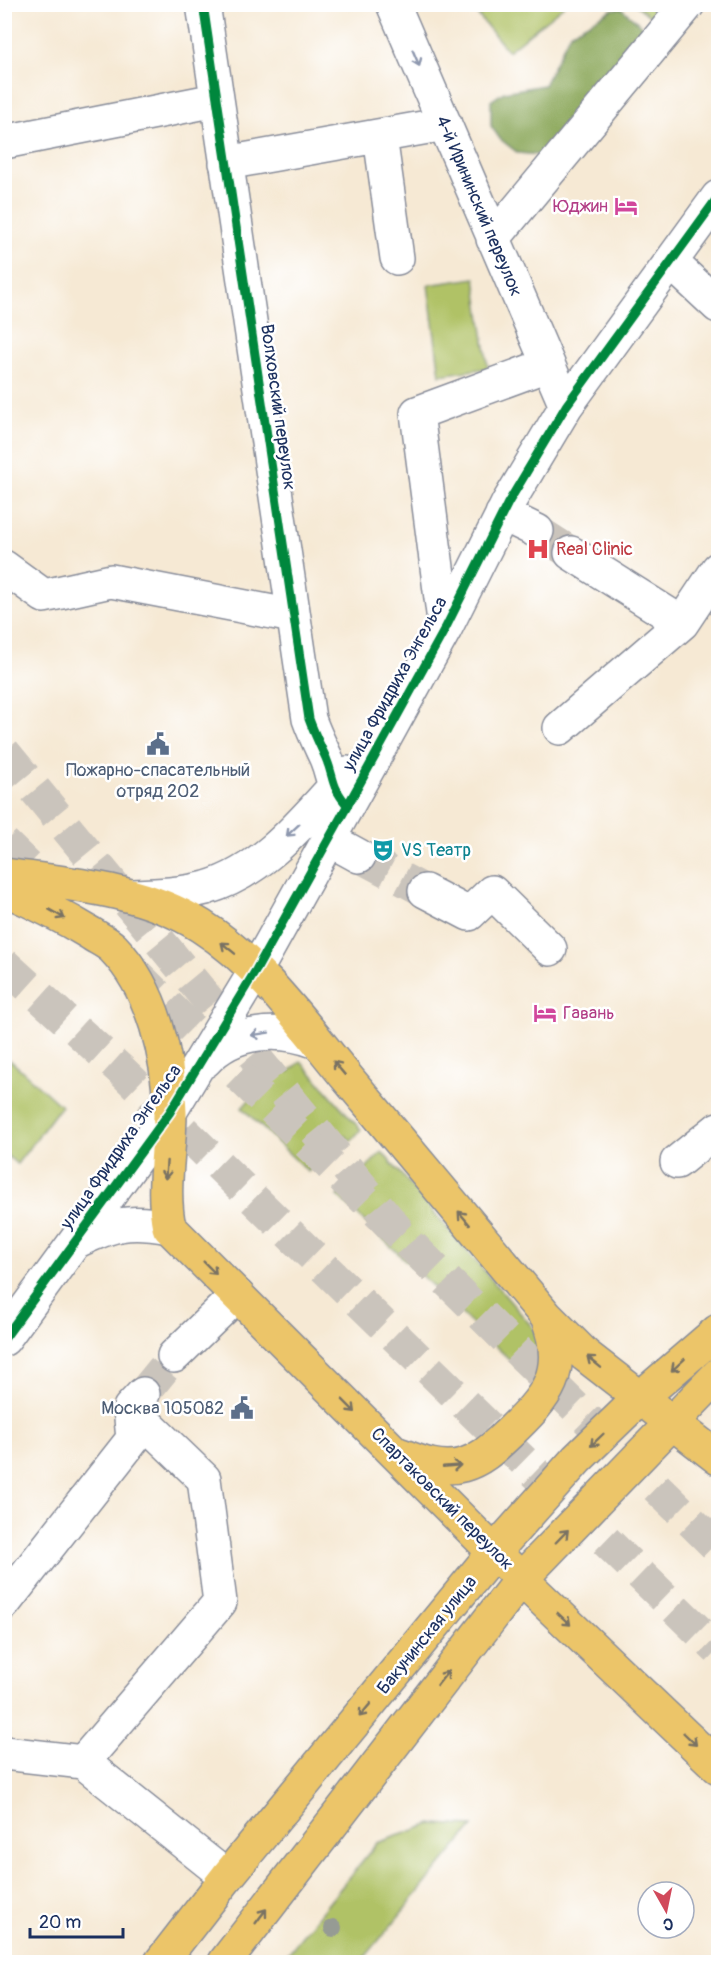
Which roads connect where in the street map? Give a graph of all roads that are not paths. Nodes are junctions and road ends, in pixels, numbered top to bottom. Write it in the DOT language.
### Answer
graph roads {
  1 [pos="203,4"];
  2 [pos="393,4"];
  3 [pos="687,4"];
  4 [pos="216,100"];
  5 [pos="445,124"];
  6 [pos="380,136"];
  7 [pos="4,142"];
  8 [pos="225,163"];
  9 [pos="718,197"];
  10 [pos="494,239"];
  11 [pos="397,258"];
  12 [pos="671,262"];
  13 [pos="718,306"];
  14 [pos="548,365"];
  15 [pos="566,406"];
  16 [pos="502,514"];
  17 [pos="537,531"];
  18 [pos="571,553"];
  19 [pos="4,567"];
  20 [pos="718,569"];
  21 [pos="293,616"];
  22 [pos="682,623"];
  23 [pos="445,629"];
  24 [pos="560,728"];
  25 [pos="340,796"];
  26 [pos="328,839"];
  27 [pos="359,856"];
  28 [pos="4,876"];
  29 [pos="4,889"];
  30 [pos="425,891"];
  31 [pos="133,896"];
  32 [pos="550,949"];
  33 [pos="256,970"];
  34 [pos="317,1041"];
  35 [pos="192,1076"];
  36 [pos="170,1112"];
  37 [pos="718,1129"];
  38 [pos="677,1162"];
  39 [pos="169,1227"];
  40 [pos="75,1242"];
  41 [pos="237,1295"];
  42 [pos="547,1317"];
  43 [pos="718,1331"];
  44 [pos="4,1339"];
  45 [pos="174,1356"];
  46 [pos="718,1375"];
  47 [pos="639,1399"];
  48 [pos="670,1422"];
  49 [pos="396,1453"];
  50 [pos="718,1458"];
  51 [pos="495,1551"];
  52 [pos="521,1579"];
  53 [pos="4,1603"];
  54 [pos="4,1753"];
  55 [pos="83,1762"];
  56 [pos="718,1767"];
  57 [pos="227,1877"];
  58 [pos="160,1962"];
  59 [pos="225,1962"];
  1 -- 4 [label="street, Волховский переулок"];
  2 -- 5 [label="street, 4-й Ирининский переулок, one-way"];
  3 -- 10 [label="street"];
  4 -- 7 [label="street"];
  4 -- 8 [label="street, Волховский переулок"];
  5 -- 6 [label="street"];
  5 -- 10 [label="street, 4-й Ирининский переулок"];
  6 -- 8 [label="street"];
  6 -- 11 [label="street"];
  8 -- 21 [label="street, Волховский переулок"];
  9 -- 12 [label="street, улица Фридриха Энгельса"];
  10 -- 14 [label="street, 4-й Ирининский переулок"];
  12 -- 13 [label="street"];
  12 -- 15 [label="street, улица Фридриха Энгельса"];
  14 -- 15 [label="street, 4-й Ирининский переулок"];
  14 -- 23 [label="street"];
  15 -- 16 [label="street, улица Фридриха Энгельса"];
  16 -- 17 [label="street"];
  16 -- 23 [label="street, улица Фридриха Энгельса"];
  18 -- 22 [label="street"];
  19 -- 21 [label="street"];
  20 -- 22 [label="street"];
  21 -- 25 [label="street, Волховский переулок"];
  22 -- 24 [label="street"];
  23 -- 25 [label="street, улица Фридриха Энгельса"];
  25 -- 26 [label="street, улица Фридриха Энгельса"];
  25 -- 31 [label="street, one-way"];
  26 -- 27 [label="street"];
  26 -- 33 [label="street, улица Фридриха Энгельса"];
  28 -- 31 [label="main road"];
  29 -- 36 [label="main road, one-way"];
  30 -- 32 [label="street"];
  33 -- 31 [label="main road, one-way"];
  33 -- 34 [label="main road"];
  33 -- 35 [label="street, улица Фридриха Энгельса"];
  34 -- 35 [label="street, one-way"];
  42 -- 34 [label="main road, one-way"];
  35 -- 36 [label="street, улица Фридриха Энгельса"];
  36 -- 39 [label="main road, one-way"];
  36 -- 40 [label="street, улица Фридриха Энгельса"];
  37 -- 38 [label="street"];
  39 -- 40 [label="street"];
  39 -- 41 [label="main road, Спартаковский переулок, one-way"];
  40 -- 44 [label="street, улица Фридриха Энгельса"];
  41 -- 45 [label="street"];
  41 -- 49 [label="main road, Спартаковский переулок, one-way"];
  47 -- 42 [label="main road, one-way"];
  49 -- 42 [label="main road, one-way"];
  43 -- 47 [label="main road, Бакунинская улица, one-way"];
  46 -- 48 [label="main road"];
  47 -- 48 [label="main road"];
  47 -- 51 [label="main road, Бакунинская улица, one-way"];
  48 -- 50 [label="main road"];
  52 -- 48 [label="main road, one-way"];
  49 -- 51 [label="main road, Спартаковский переулок"];
  51 -- 52 [label="main road, Спартаковский переулок"];
  51 -- 57 [label="main road, Бакунинская улица, one-way"];
  52 -- 56 [label="main road, Спартаковский переулок, one-way"];
  59 -- 52 [label="main road, one-way"];
  53 -- 55 [label="street"];
  54 -- 55 [label="street"];
  55 -- 57 [label="street"];
  57 -- 58 [label="main road, Бакунинская улица"];
}
